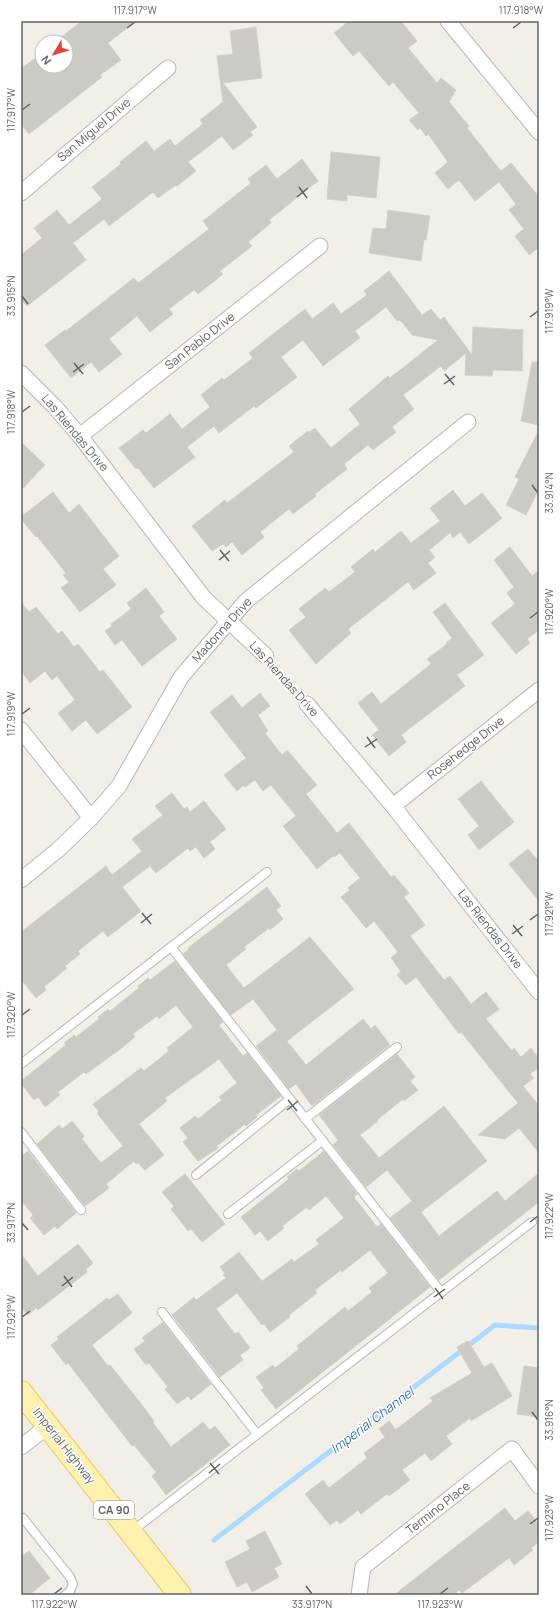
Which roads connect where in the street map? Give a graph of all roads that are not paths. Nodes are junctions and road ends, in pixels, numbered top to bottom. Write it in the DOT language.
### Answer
graph roads {
  1 [pos="448,21"];
  2 [pos="168,68"];
  3 [pos="539,132"];
  4 [pos="21,193"];
  5 [pos="320,246"];
  6 [pos="21,373"];
  7 [pos="468,422"];
  8 [pos="80,436"];
  9 [pos="228,621"];
  10 [pos="266,656"];
  11 [pos="539,690"];
  12 [pos="307,704"];
  13 [pos="21,730"];
  14 [pos="393,806"];
  15 [pos="91,818"];
  16 [pos="267,872"];
  17 [pos="21,880"];
  18 [pos="171,947"];
  19 [pos="539,992"];
  20 [pos="397,1048"];
  21 [pos="21,1064"];
  22 [pos="290,1100"];
  23 [pos="305,1119"];
  24 [pos="21,1132"];
  25 [pos="322,1141"];
  26 [pos="196,1175"];
  27 [pos="81,1210"];
  28 [pos="228,1214"];
  29 [pos="532,1222"];
  30 [pos="441,1292"];
  31 [pos="162,1312"];
  32 [pos="21,1392"];
  33 [pos="48,1426"];
  34 [pos="257,1434"];
  35 [pos="21,1447"];
  36 [pos="539,1486"];
  37 [pos="21,1519"];
  38 [pos="131,1532"];
  39 [pos="65,1595"];
  40 [pos="180,1595"];
  41 [pos="359,1595"];
  1 -- 3 [label="street"];
  2 -- 4 [label="street, San Miguel Drive"];
  5 -- 8 [label="street, San Pablo Drive"];
  6 -- 8 [label="street, Las Riendas Drive"];
  7 -- 9 [label="street, Madonna Drive"];
  8 -- 9 [label="street, Las Riendas Drive"];
  9 -- 10 [label="street, Las Riendas Drive"];
  9 -- 15 [label="street, Madonna Drive"];
  11 -- 14 [label="street, Rosehedge Drive"];
  12 -- 14 [label="street, Las Riendas Drive"];
  13 -- 15 [label="street"];
  14 -- 19 [label="street, Las Riendas Drive"];
  15 -- 17 [label="street, Madonna Drive"];
  16 -- 18 [label="lane"];
  18 -- 21 [label="lane"];
  18 -- 22 [label="lane"];
  20 -- 23 [label="lane"];
  22 -- 23 [label="lane"];
  22 -- 26 [label="lane"];
  23 -- 25 [label="lane"];
  24 -- 27 [label="lane"];
  25 -- 28 [label="lane"];
  25 -- 30 [label="lane"];
  29 -- 30 [label="lane"];
  30 -- 34 [label="lane"];
  31 -- 34 [label="lane"];
  32 -- 33 [label="main road, Imperial Highway / CA 90"];
  33 -- 35 [label="street"];
  33 -- 38 [label="main road, Imperial Highway / CA 90"];
  34 -- 38 [label="lane"];
  36 -- 41 [label="street, Termino Place"];
  37 -- 39 [label="lane"];
  38 -- 40 [label="main road, Imperial Highway / CA 90"];
}
